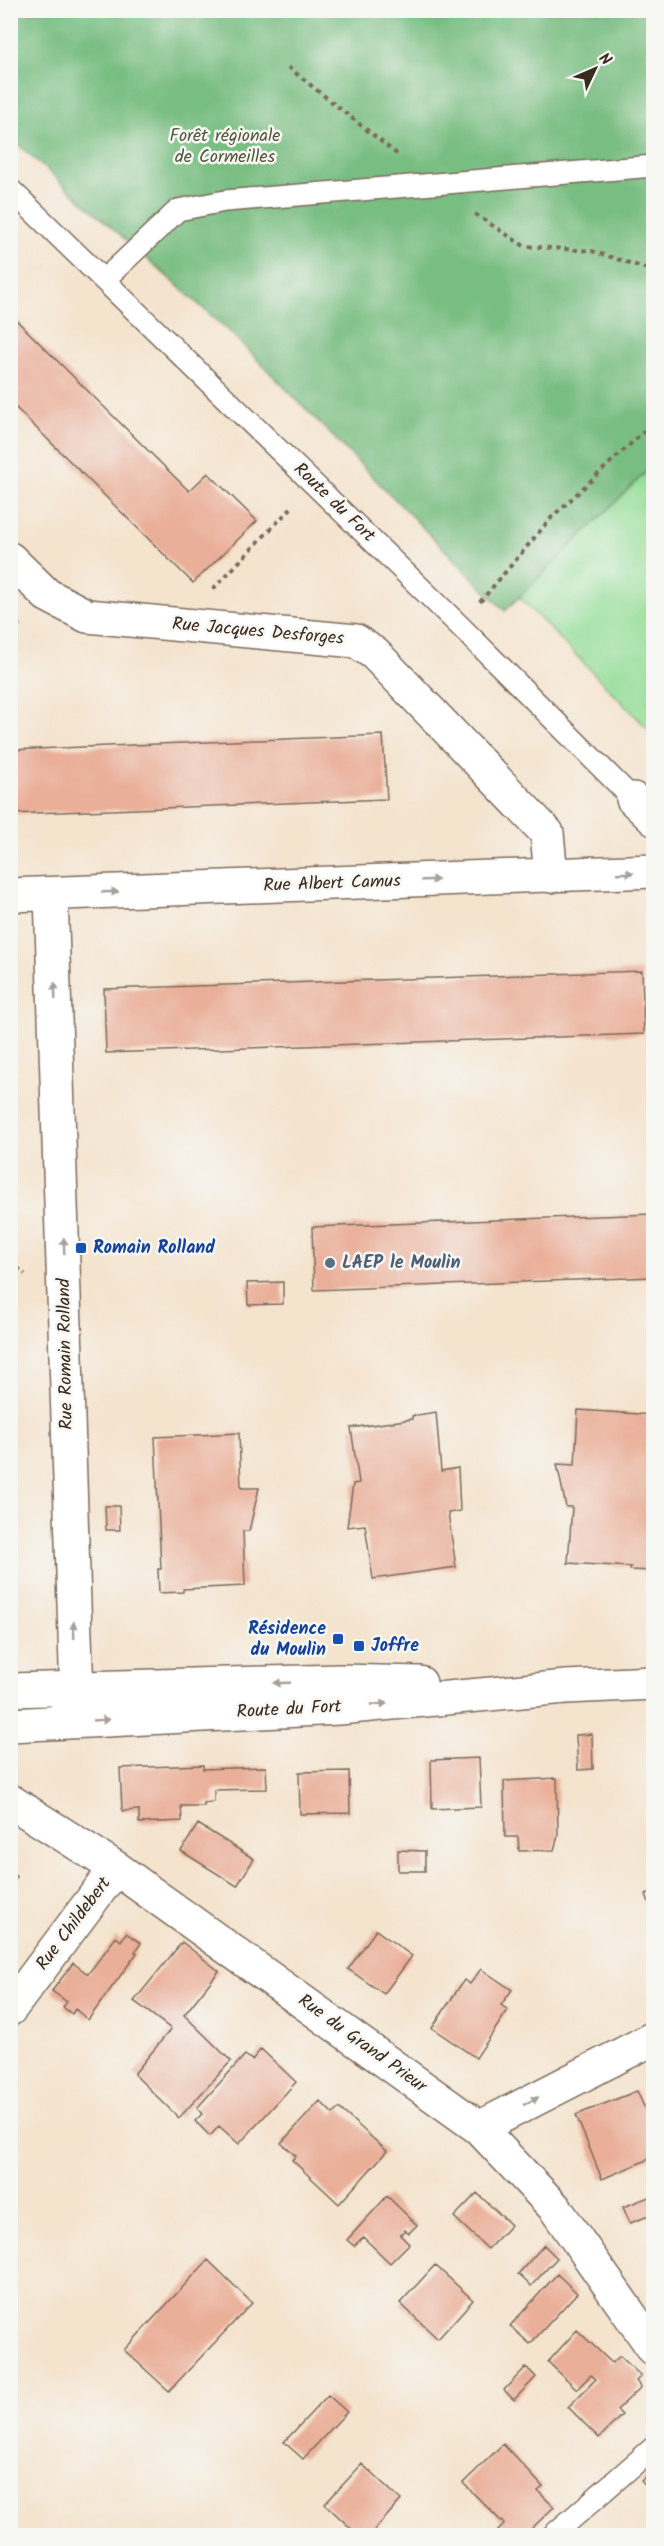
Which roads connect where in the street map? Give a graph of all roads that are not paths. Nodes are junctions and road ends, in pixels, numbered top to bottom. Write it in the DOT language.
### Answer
graph roads {
  1 [pos="654,166"];
  2 [pos="10,189"];
  3 [pos="104,280"];
  4 [pos="10,559"];
  5 [pos="643,809"];
  6 [pos="654,872"];
  7 [pos="551,876"];
  8 [pos="51,894"];
  9 [pos="10,895"];
  10 [pos="654,1683"];
  11 [pos="566,1687"];
  12 [pos="77,1688"];
  13 [pos="10,1690"];
  14 [pos="26,1724"];
  15 [pos="10,1801"];
  16 [pos="116,1868"];
  17 [pos="10,2009"];
  18 [pos="654,2038"];
  19 [pos="479,2128"];
  20 [pos="654,2349"];
  21 [pos="654,2446"];
  22 [pos="552,2535"];
  1 -- 3 [label="lane"];
  2 -- 3 [label="lane, Route du Fort"];
  3 -- 5 [label="lane, Route du Fort"];
  4 -- 7 [label="street, Rue Jacques Desforges"];
  7 -- 6 [label="street, Rue Albert Camus, one-way"];
  8 -- 7 [label="street, Rue Albert Camus, one-way"];
  8 -- 9 [label="street, Rue Albert Camus"];
  12 -- 8 [label="street, Rue Romain Rolland, one-way"];
  10 -- 11 [label="street, Route du Fort"];
  11 -- 12 [label="street, Route du Fort, one-way"];
  14 -- 11 [label="street, Route du Fort, one-way"];
  12 -- 13 [label="street, Route du Fort"];
  12 -- 14 [label="street, Rue Romain Rolland"];
  15 -- 16 [label="street, Rue du Grand Prieur"];
  16 -- 17 [label="street, Rue Childebert"];
  16 -- 19 [label="street, Rue du Grand Prieur"];
  19 -- 18 [label="street, one-way"];
  19 -- 20 [label="street, Rue du Grand Prieur"];
  21 -- 22 [label="lane"];
}
